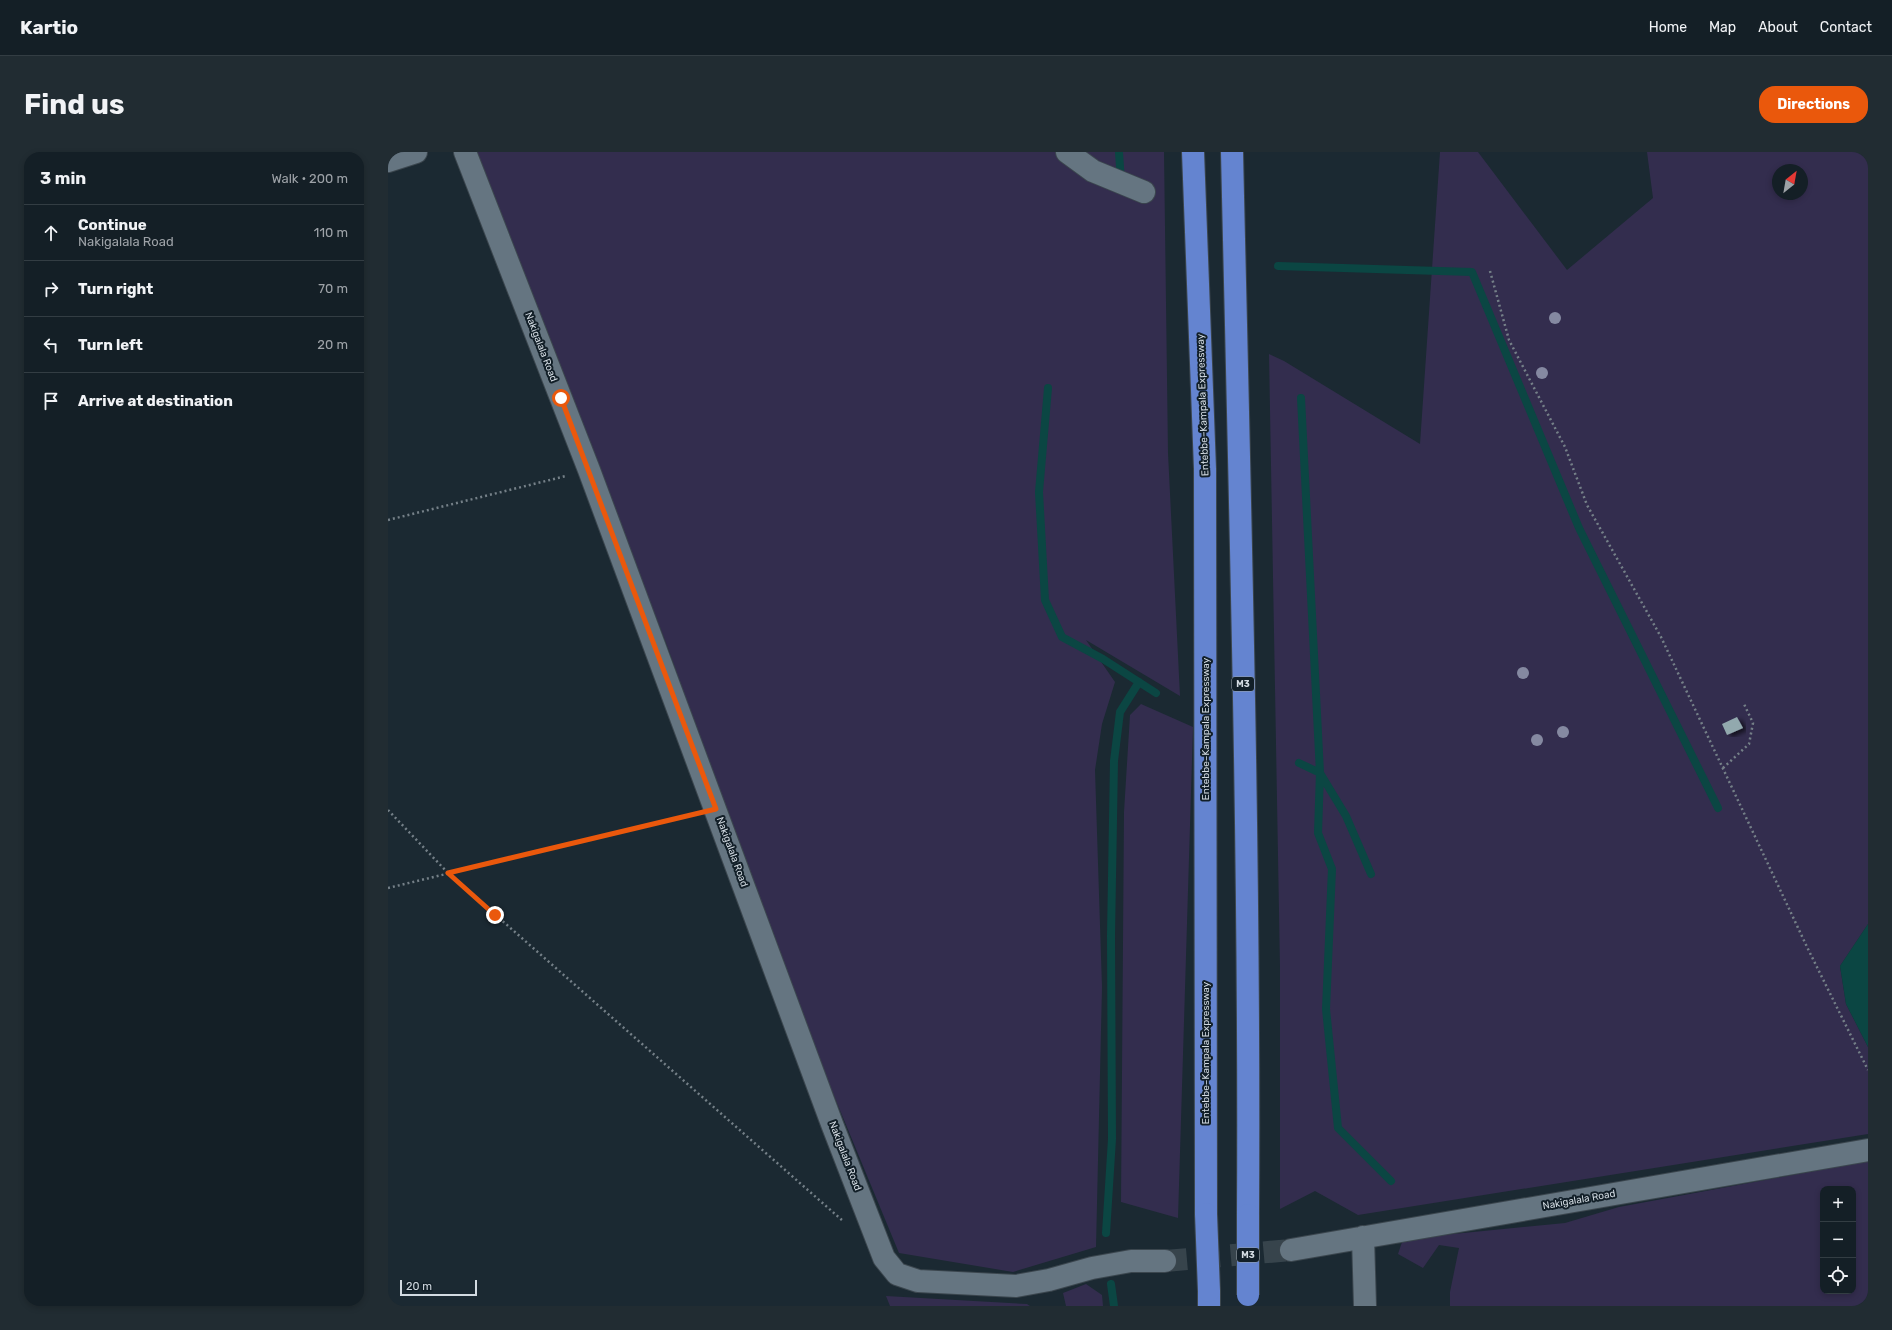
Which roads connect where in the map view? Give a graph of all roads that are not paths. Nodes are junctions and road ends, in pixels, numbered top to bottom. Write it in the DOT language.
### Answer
graph roads {
  1 [pos="416,152"];
  2 [pos="465,152"];
  3 [pos="1067,152"];
  4 [pos="1193,152"];
  5 [pos="1232,152"];
  6 [pos="388,161"];
  7 [pos="1144,192"];
  8 [pos="1868,1150"];
  9 [pos="1363,1237"];
  10 [pos="1291,1250"];
  11 [pos="1165,1261"];
  12 [pos="1209,1299"];
  13 [pos="1248,1300"];
  14 [pos="1365,1306"];
  1 -- 6 [label="street"];
  2 -- 11 [label="street, Nakigalala Road"];
  3 -- 7 [label="street"];
  4 -- 12 [label="highway, Entebbe–Kampala Expressway, bridge"];
  5 -- 13 [label="highway, M3, bridge"];
  8 -- 9 [label="street, Nakigalala Road"];
  9 -- 10 [label="street, Nakigalala Road"];
  9 -- 14 [label="street"];
}
